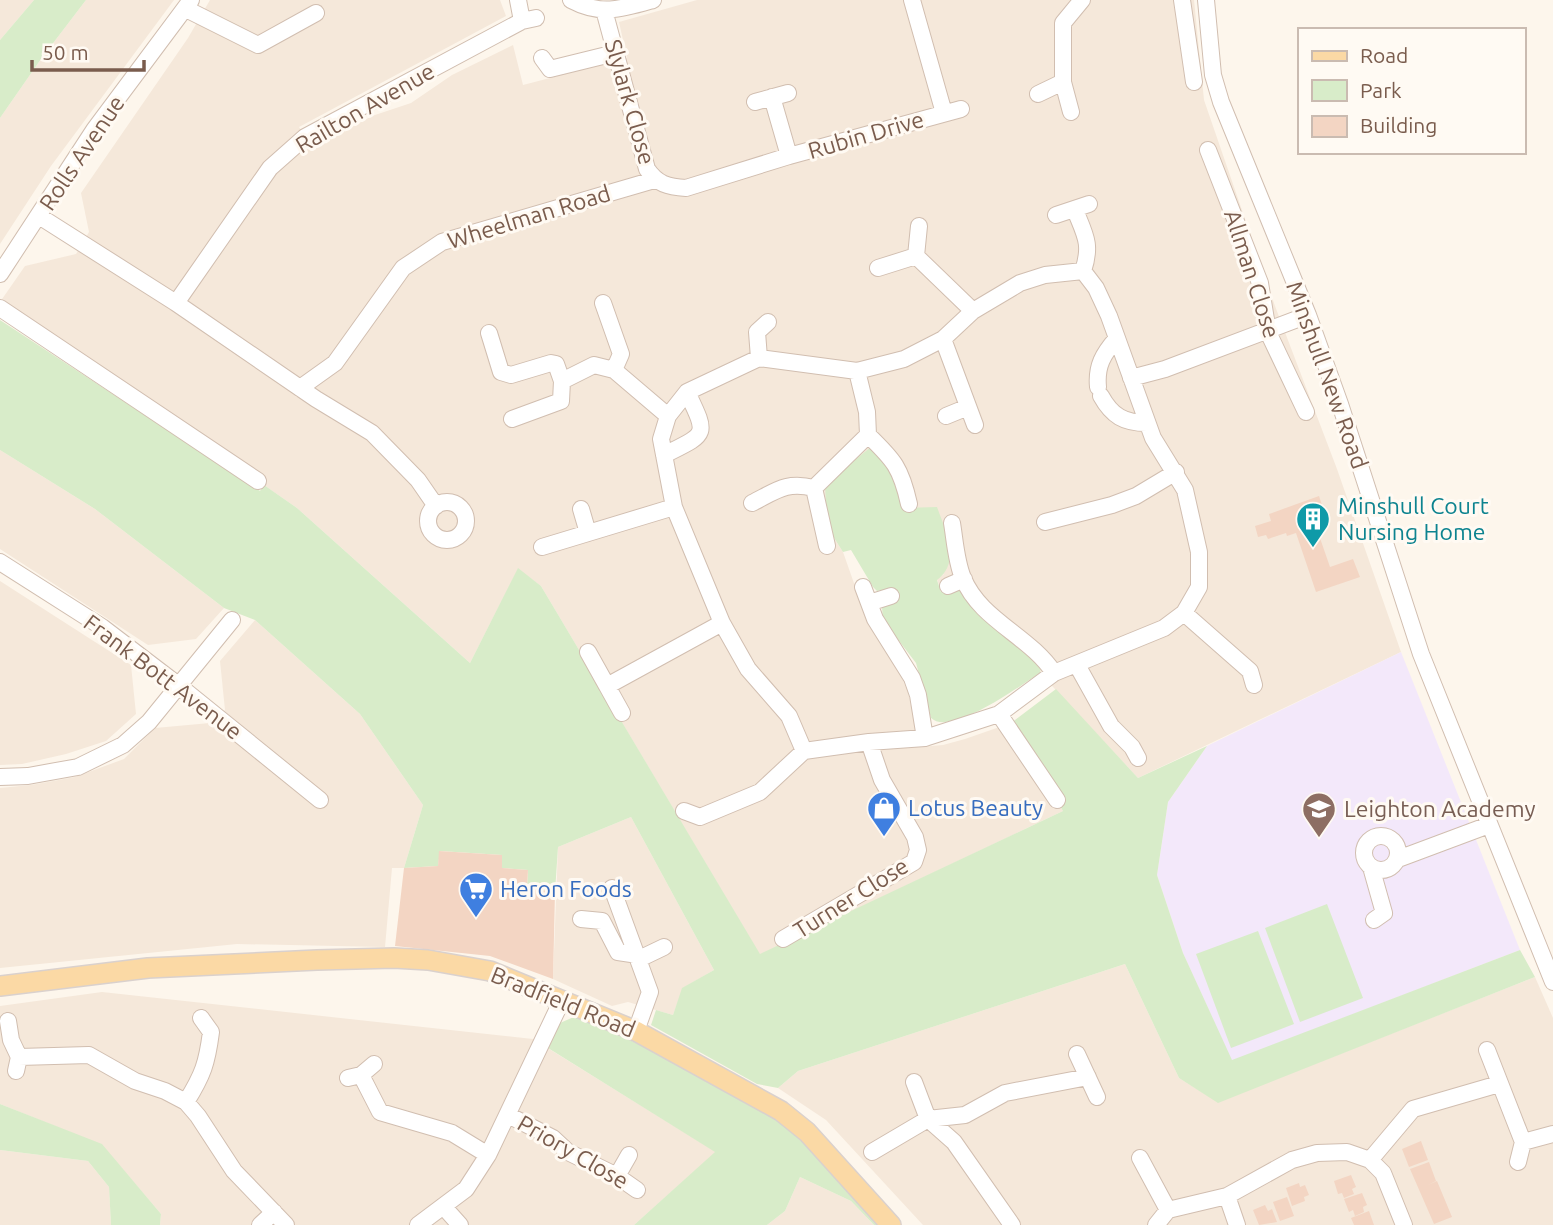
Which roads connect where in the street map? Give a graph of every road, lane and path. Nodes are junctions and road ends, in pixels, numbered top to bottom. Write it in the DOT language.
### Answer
graph roads {
  1 [pos="517,0"];
  2 [pos="571,0"];
  3 [pos="653,0"];
  4 [pos="912,0"];
  5 [pos="1082,0"];
  6 [pos="1182,0"];
  7 [pos="1206,0"];
  8 [pos="188,4"];
  9 [pos="604,10"];
  10 [pos="316,13"];
  11 [pos="615,53"];
  12 [pos="542,58"];
  13 [pos="1063,82"];
  14 [pos="1194,82"];
  15 [pos="1038,94"];
  16 [pos="755,102"];
  17 [pos="961,109"];
  18 [pos="1071,112"];
  19 [pos="944,113"];
  20 [pos="789,156"];
  21 [pos="1207,160"];
  22 [pos="654,180"];
  23 [pos="1056,215"];
  24 [pos="39,216"];
  25 [pos="919,226"];
  26 [pos="916,256"];
  27 [pos="878,268"];
  28 [pos="1083,271"];
  29 [pos="0,274"];
  30 [pos="176,303"];
  31 [pos="603,303"];
  32 [pos="0,308"];
  33 [pos="973,311"];
  34 [pos="1308,315"];
  35 [pos="757,326"];
  36 [pos="1268,331"];
  37 [pos="489,333"];
  38 [pos="1117,338"];
  39 [pos="943,339"];
  40 [pos="759,358"];
  41 [pos="614,370"];
  42 [pos="858,371"];
  43 [pos="1131,378"];
  44 [pos="562,382"];
  45 [pos="300,388"];
  46 [pos="687,391"];
  47 [pos="968,407"];
  48 [pos="1306,412"];
  49 [pos="668,416"];
  50 [pos="946,416"];
  51 [pos="512,419"];
  52 [pos="1147,423"];
  53 [pos="975,425"];
  54 [pos="868,435"];
  55 [pos="664,455"];
  56 [pos="1176,472"];
  57 [pos="258,481"];
  58 [pos="814,488"];
  59 [pos="752,503"];
  60 [pos="909,505"];
  61 [pos="436,506"];
  62 [pos="674,507"];
  63 [pos="581,509"];
  64 [pos="1045,522"];
  65 [pos="952,523"];
  66 [pos="588,533"];
  67 [pos="827,546"];
  68 [pos="542,547"];
  69 [pos="0,562"];
  70 [pos="964,579"];
  71 [pos="948,586"];
  72 [pos="891,596"];
  73 [pos="1184,613"];
  74 [pos="232,620"];
  75 [pos="722,624"];
  76 [pos="588,652"];
  77 [pos="1077,665"];
  78 [pos="1054,673"];
  79 [pos="1256,673"];
  80 [pos="178,685"];
  81 [pos="607,686"];
  82 [pos="622,713"];
  83 [pos="999,714"];
  84 [pos="925,738"];
  85 [pos="869,742"];
  86 [pos="804,751"];
  87 [pos="1138,758"];
  88 [pos="0,777"];
  89 [pos="320,800"];
  90 [pos="1057,800"];
  91 [pos="684,811"];
  92 [pos="1489,825"];
  93 [pos="1398,859"];
  94 [pos="1371,867"];
  95 [pos="612,888"];
  96 [pos="580,919"];
  97 [pos="1374,920"];
  98 [pos="783,940"];
  99 [pos="664,947"];
  100 [pos="638,957"];
  101 [pos="1553,982"];
  102 [pos="0,986"];
  103 [pos="562,1000"];
  104 [pos="225,1020"];
  105 [pos="8,1021"];
  106 [pos="636,1031"];
  107 [pos="1488,1050"];
  108 [pos="1077,1054"];
  109 [pos="374,1064"];
  110 [pos="1088,1077"];
  111 [pos="914,1082"];
  112 [pos="1499,1084"];
  113 [pos="1097,1097"];
  114 [pos="186,1102"];
  115 [pos="508,1115"];
  116 [pos="928,1119"];
  117 [pos="1553,1134"];
  118 [pos="1523,1142"];
  119 [pos="872,1152"];
  120 [pos="488,1155"];
  121 [pos="629,1155"];
  122 [pos="1140,1158"];
  123 [pos="1370,1160"];
  124 [pos="1518,1162"];
  125 [pos="617,1176"];
  126 [pos="637,1190"];
  127 [pos="1227,1196"];
  128 [pos="443,1206"];
  129 [pos="1168,1210"];
  130 [pos="274,1212"];
  131 [pos="260,1225"];
  132 [pos="286,1225"];
  133 [pos="418,1225"];
  134 [pos="460,1225"];
  135 [pos="891,1225"];
  136 [pos="1012,1225"];
  137 [pos="1156,1225"];
  138 [pos="1237,1225"];
  139 [pos="1404,1225"];
  1 -- 30 [label="street, Railton Avenue"];
  2 -- 9 [label="street"];
  3 -- 9 [label="street"];
  4 -- 19 [label="street, Rubin Drive"];
  5 -- 13 [label="street"];
  6 -- 14 [label="street"];
  7 -- 34 [label="street, Minshull New Road"];
  8 -- 10 [label="street"];
  8 -- 24 [label="street, Rolls Avenue"];
  9 -- 11 [label="street, Slylark Close"];
  11 -- 12 [label="street"];
  11 -- 22 [label="street, Slylark Close"];
  13 -- 15 [label="street"];
  13 -- 18 [label="street"];
  16 -- 20 [label="street"];
  17 -- 19 [label="street, Rubin Drive"];
  19 -- 20 [label="street, Rubin Drive"];
  20 -- 22 [label="street, Slylark Close"];
  21 -- 36 [label="street, Allman Close"];
  22 -- 45 [label="street, Wheelman Road"];
  23 -- 28 [label="street"];
  24 -- 29 [label="street, Rolls Avenue"];
  24 -- 30 [label="street"];
  25 -- 26 [label="street"];
  26 -- 27 [label="street"];
  26 -- 33 [label="street"];
  28 -- 33 [label="street"];
  28 -- 38 [label="street"];
  30 -- 45 [label="street"];
  31 -- 41 [label="street"];
  32 -- 57 [label="street"];
  33 -- 39 [label="street"];
  34 -- 36 [label="street"];
  34 -- 92 [label="street, Minshull New Road"];
  35 -- 40 [label="street"];
  36 -- 43 [label="street"];
  36 -- 48 [label="street, Allman Close"];
  37 -- 44 [label="street"];
  38 -- 43 [label="street"];
  38 -- 52 [label="street"];
  39 -- 42 [label="street"];
  39 -- 47 [label="street"];
  40 -- 42 [label="street"];
  40 -- 46 [label="street"];
  41 -- 44 [label="street"];
  41 -- 49 [label="street"];
  42 -- 54 [label="street"];
  43 -- 52 [label="street"];
  44 -- 51 [label="street"];
  45 -- 61 [label="street"];
  46 -- 49 [label="street"];
  46 -- 55 [label="street"];
  47 -- 50 [label="street"];
  47 -- 53 [label="street"];
  49 -- 55 [label="street"];
  52 -- 56 [label="street"];
  54 -- 58 [label="street"];
  54 -- 60 [label="street"];
  55 -- 62 [label="street"];
  56 -- 64 [label="street"];
  56 -- 73 [label="street"];
  58 -- 59 [label="street"];
  58 -- 67 [label="street"];
  62 -- 66 [label="street"];
  62 -- 75 [label="street"];
  63 -- 66 [label="street"];
  65 -- 70 [label="street"];
  66 -- 68 [label="street"];
  69 -- 80 [label="street, Frank Bott Avenue"];
  70 -- 71 [label="street"];
  70 -- 78 [label="street"];
  72 -- 84 [label="street"];
  73 -- 77 [label="street"];
  73 -- 79 [label="street"];
  74 -- 80 [label="street"];
  75 -- 81 [label="street"];
  75 -- 86 [label="street"];
  76 -- 81 [label="street"];
  77 -- 78 [label="street"];
  77 -- 87 [label="street"];
  78 -- 83 [label="street"];
  80 -- 88 [label="street"];
  80 -- 89 [label="street, Frank Bott Avenue"];
  81 -- 82 [label="street"];
  83 -- 84 [label="street"];
  83 -- 90 [label="street"];
  84 -- 85 [label="street"];
  85 -- 86 [label="street"];
  85 -- 98 [label="street, Turner Close"];
  86 -- 91 [label="street"];
  92 -- 93 [label="street"];
  92 -- 101 [label="street, Minshull New Road"];
  93 -- 94 [label="street"];
  93 -- 94 [label="street"];
  94 -- 97 [label="street"];
  95 -- 100 [label="street"];
  96 -- 100 [label="street"];
  99 -- 100 [label="street"];
  100 -- 106 [label="street"];
  102 -- 103 [label="main road, Bradfield Road"];
  103 -- 106 [label="main road, Bradfield Road"];
  103 -- 115 [label="street"];
  104 -- 114 [label="street"];
  105 -- 114 [label="street"];
  106 -- 135 [label="main road, Bradfield Road"];
  107 -- 112 [label="street"];
  108 -- 110 [label="street"];
  109 -- 120 [label="street"];
  110 -- 113 [label="street"];
  110 -- 116 [label="street"];
  111 -- 116 [label="street"];
  112 -- 118 [label="street"];
  112 -- 123 [label="street"];
  114 -- 130 [label="street"];
  115 -- 120 [label="street"];
  115 -- 125 [label="street, Priory Close"];
  116 -- 119 [label="street"];
  116 -- 136 [label="street"];
  117 -- 118 [label="street"];
  118 -- 124 [label="street"];
  120 -- 128 [label="street"];
  121 -- 125 [label="street"];
  122 -- 129 [label="street"];
  123 -- 127 [label="street"];
  123 -- 139 [label="street"];
  125 -- 126 [label="street, Priory Close"];
  127 -- 129 [label="street"];
  127 -- 138 [label="street"];
  128 -- 133 [label="street"];
  128 -- 134 [label="street"];
  129 -- 137 [label="street"];
  130 -- 131 [label="street"];
  130 -- 132 [label="street"];
}
